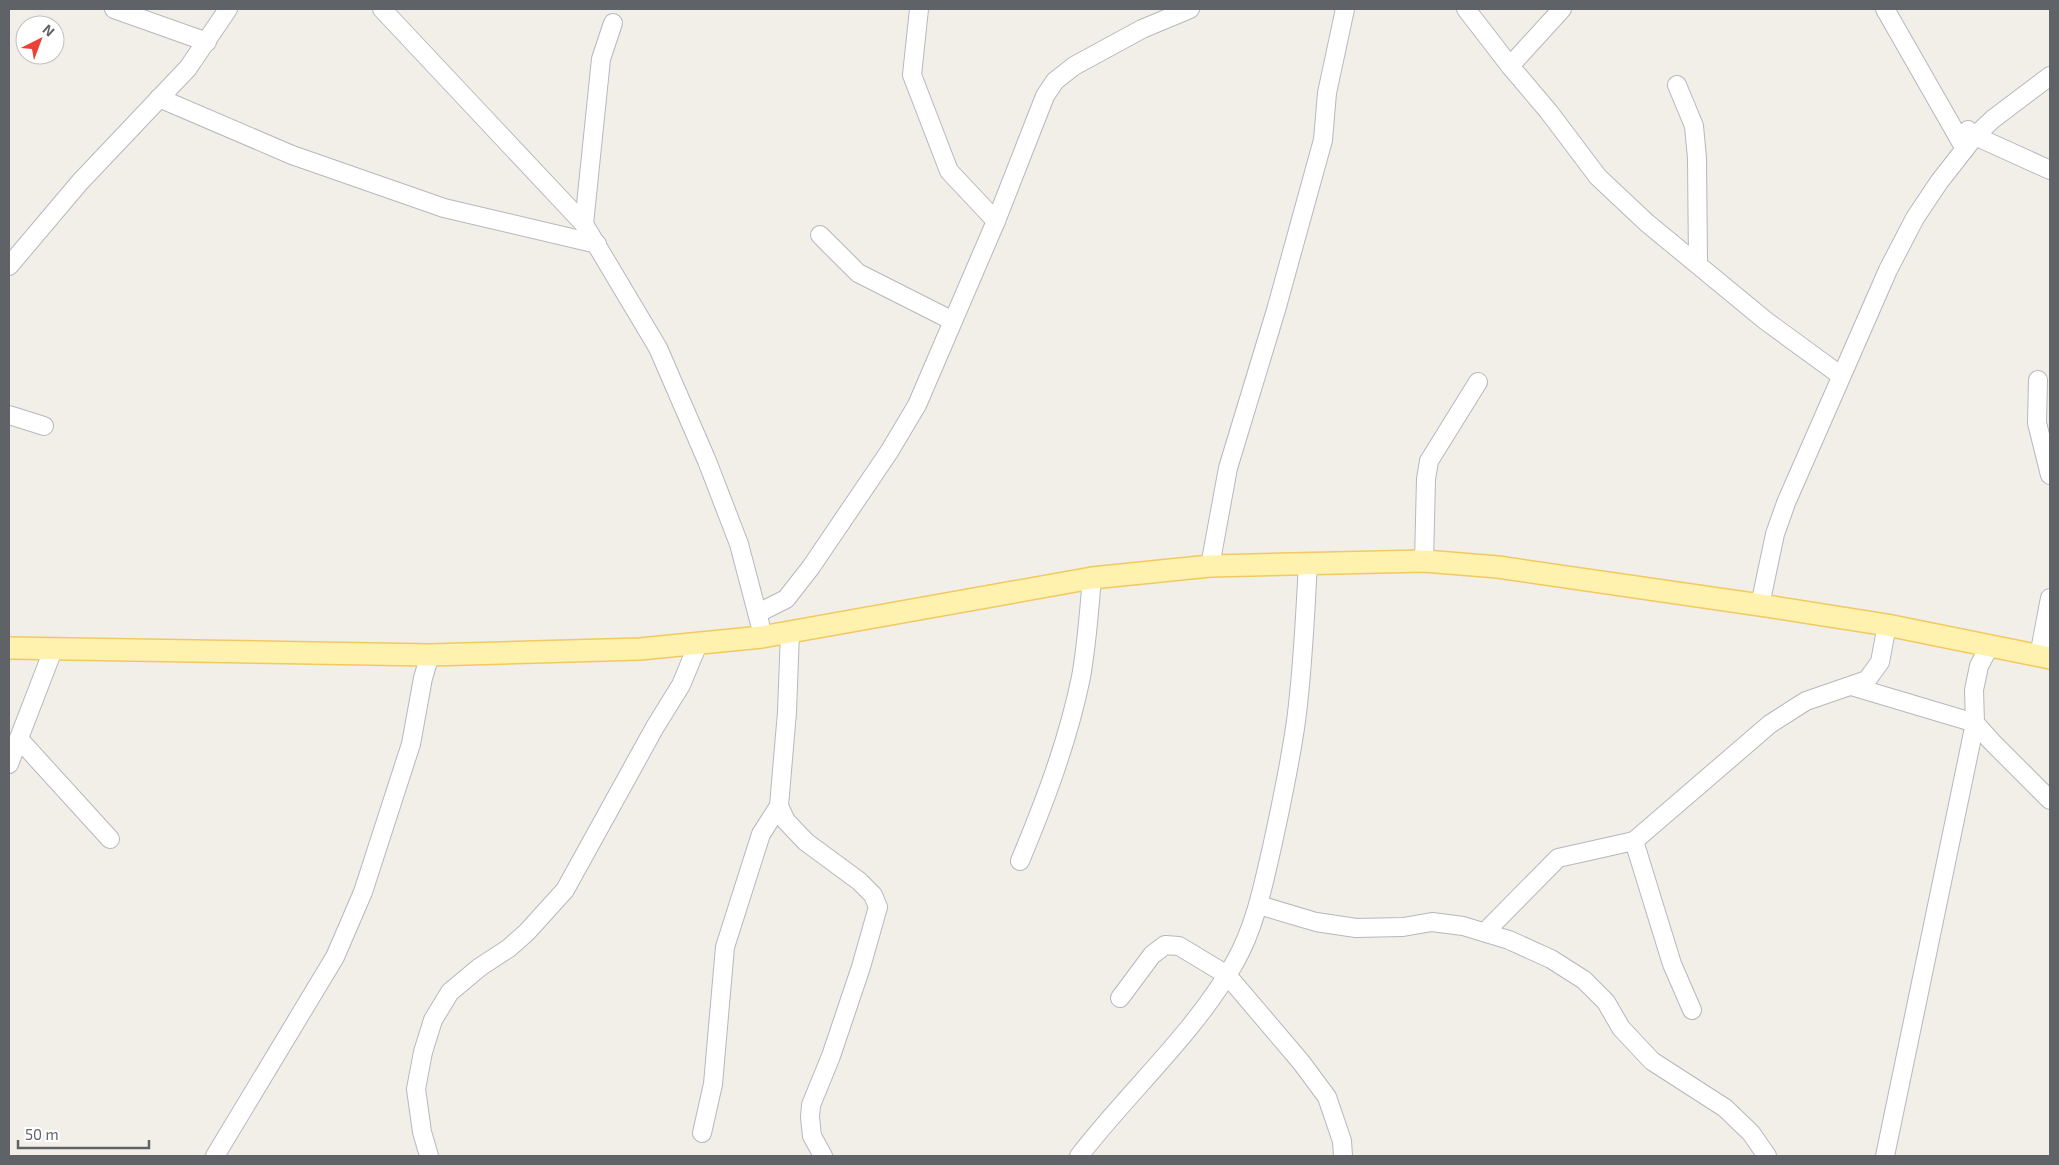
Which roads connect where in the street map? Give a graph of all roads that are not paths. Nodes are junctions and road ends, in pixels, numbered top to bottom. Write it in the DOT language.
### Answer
graph roads {
  1 [pos="114,9"];
  2 [pos="228,9"];
  3 [pos="382,9"];
  4 [pos="919,9"];
  5 [pos="1190,9"];
  6 [pos="1345,9"];
  7 [pos="1466,9"];
  8 [pos="1562,9"];
  9 [pos="1885,9"];
  10 [pos="613,23"];
  11 [pos="206,42"];
  12 [pos="1510,66"];
  13 [pos="2050,76"];
  14 [pos="1676,86"];
  15 [pos="159,98"];
  16 [pos="1970,143"];
  17 [pos="2050,170"];
  18 [pos="996,221"];
  19 [pos="584,224"];
  20 [pos="820,235"];
  21 [pos="597,244"];
  22 [pos="1698,263"];
  23 [pos="9,266"];
  24 [pos="953,321"];
  25 [pos="1840,375"];
  26 [pos="2038,380"];
  27 [pos="1478,382"];
  28 [pos="9,415"];
  29 [pos="44,426"];
  30 [pos="2050,474"];
  31 [pos="1424,561"];
  32 [pos="1308,563"];
  33 [pos="1210,566"];
  34 [pos="1092,578"];
  35 [pos="2050,598"];
  36 [pos="1760,605"];
  37 [pos="758,613"];
  38 [pos="1887,625"];
  39 [pos="790,632"];
  40 [pos="762,637"];
  41 [pos="698,644"];
  42 [pos="1989,647"];
  43 [pos="9,648"];
  44 [pos="53,650"];
  45 [pos="430,655"];
  46 [pos="2045,657"];
  47 [pos="1851,686"];
  48 [pos="1975,723"];
  49 [pos="19,739"];
  50 [pos="9,764"];
  51 [pos="2050,800"];
  52 [pos="779,806"];
  53 [pos="110,839"];
  54 [pos="1634,840"];
  55 [pos="1020,861"];
  56 [pos="1259,905"];
  57 [pos="1484,932"];
  58 [pos="1227,975"];
  59 [pos="1120,998"];
  60 [pos="1692,1010"];
  61 [pos="702,1133"];
  62 [pos="215,1156"];
  63 [pos="429,1156"];
  64 [pos="823,1156"];
  65 [pos="1079,1156"];
  66 [pos="1343,1156"];
  67 [pos="1767,1156"];
  68 [pos="1885,1156"];
  1 -- 11 [label="street"];
  2 -- 11 [label="street"];
  3 -- 19 [label="street"];
  4 -- 18 [label="street"];
  5 -- 18 [label="street"];
  6 -- 33 [label="street"];
  7 -- 12 [label="street"];
  8 -- 12 [label="street"];
  9 -- 16 [label="street"];
  10 -- 19 [label="street"];
  11 -- 15 [label="street"];
  12 -- 22 [label="street"];
  13 -- 16 [label="street"];
  14 -- 22 [label="street"];
  15 -- 21 [label="street"];
  15 -- 23 [label="street"];
  16 -- 17 [label="street"];
  16 -- 25 [label="street"];
  18 -- 24 [label="street"];
  19 -- 21 [label="street"];
  20 -- 24 [label="street"];
  21 -- 37 [label="street"];
  22 -- 25 [label="street"];
  24 -- 37 [label="street"];
  25 -- 36 [label="street"];
  26 -- 30 [label="street"];
  27 -- 31 [label="street"];
  28 -- 29 [label="street"];
  31 -- 32 [label="main road"];
  31 -- 36 [label="main road"];
  32 -- 33 [label="main road"];
  32 -- 56 [label="street"];
  33 -- 34 [label="main road"];
  34 -- 39 [label="main road"];
  34 -- 55 [label="street"];
  35 -- 46 [label="street"];
  36 -- 38 [label="main road"];
  37 -- 40 [label="street"];
  38 -- 42 [label="main road"];
  38 -- 47 [label="street"];
  39 -- 40 [label="main road"];
  39 -- 52 [label="street"];
  40 -- 41 [label="main road"];
  41 -- 45 [label="main road"];
  41 -- 63 [label="street"];
  42 -- 46 [label="main road"];
  42 -- 48 [label="street"];
  43 -- 44 [label="main road"];
  44 -- 45 [label="main road"];
  44 -- 49 [label="street"];
  45 -- 62 [label="street"];
  47 -- 48 [label="street"];
  47 -- 54 [label="street"];
  48 -- 51 [label="street"];
  48 -- 68 [label="street"];
  49 -- 50 [label="street"];
  49 -- 53 [label="street"];
  52 -- 61 [label="street"];
  52 -- 64 [label="street"];
  54 -- 57 [label="street"];
  54 -- 60 [label="street"];
  56 -- 57 [label="street"];
  56 -- 58 [label="street"];
  57 -- 67 [label="street"];
  58 -- 59 [label="street"];
  58 -- 65 [label="street"];
  58 -- 66 [label="street"];
}
